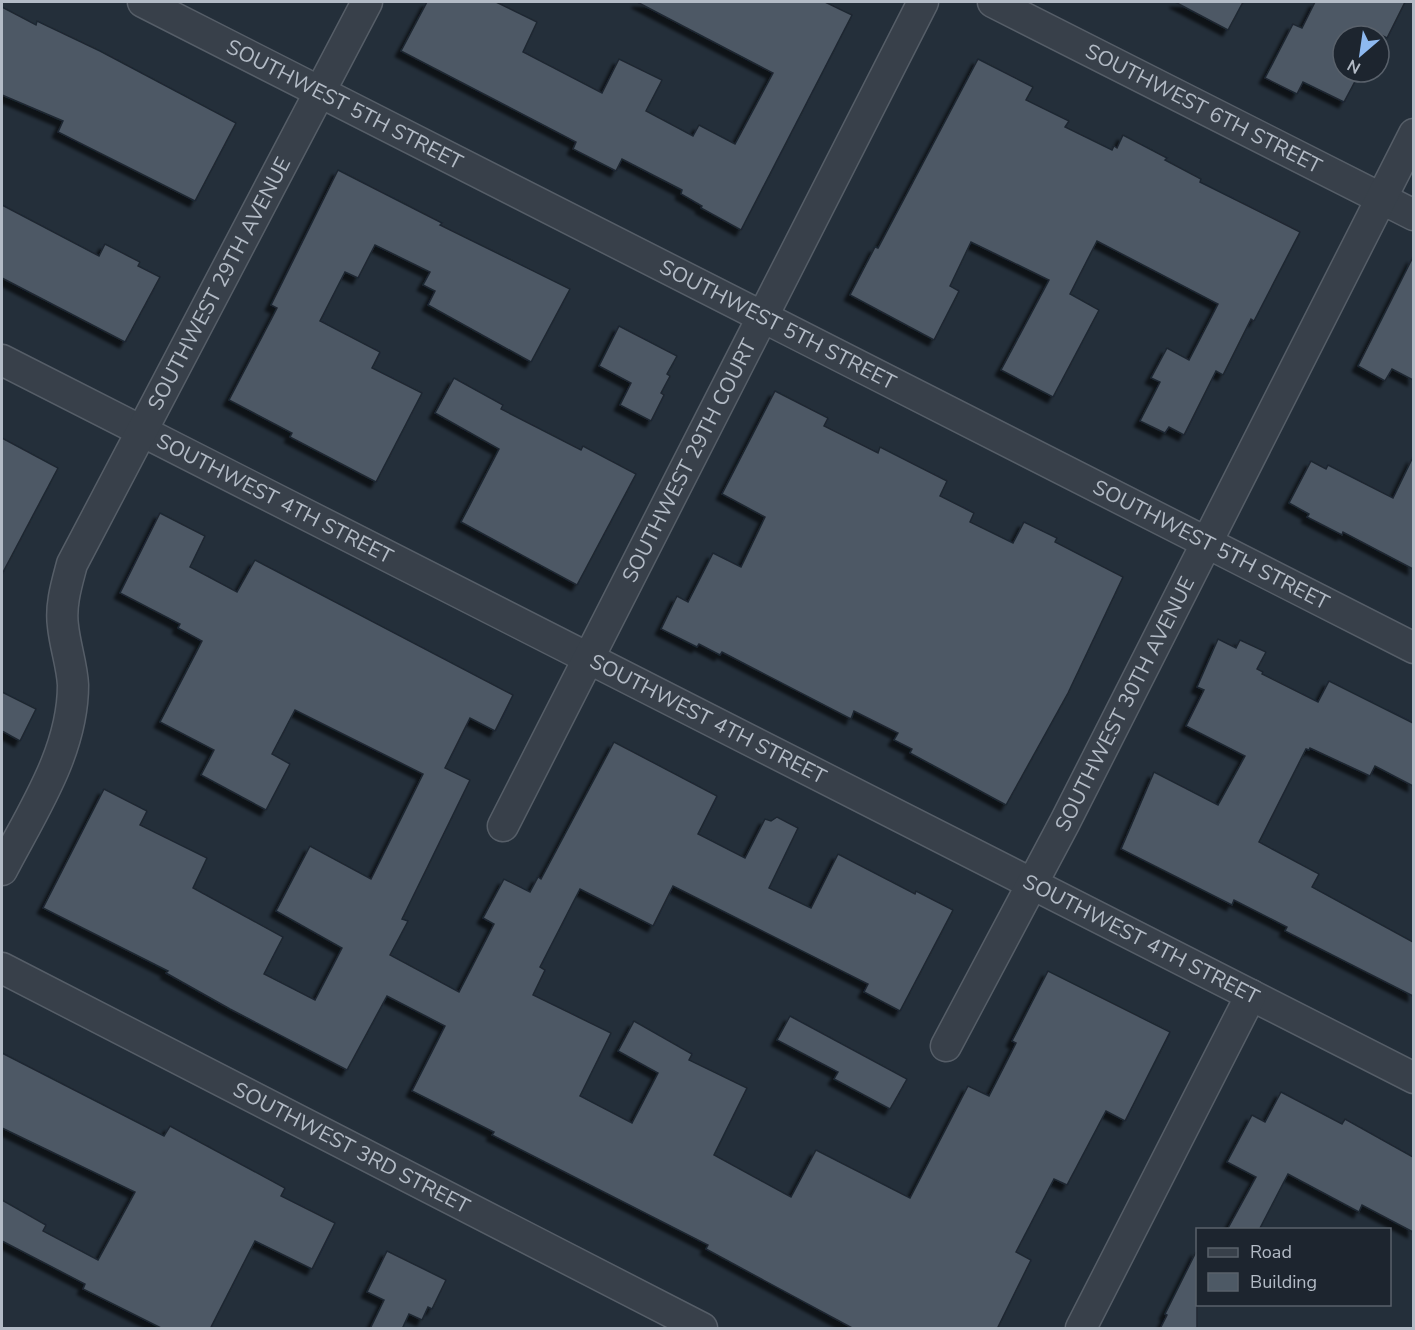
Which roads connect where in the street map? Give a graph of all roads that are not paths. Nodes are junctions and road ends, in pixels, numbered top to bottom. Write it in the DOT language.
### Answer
graph roads {
  1 [pos="143,2"];
  2 [pos="366,2"];
  3 [pos="923,2"];
  4 [pos="993,2"];
  5 [pos="320,93"];
  6 [pos="1413,134"];
  7 [pos="1381,198"];
  8 [pos="1413,215"];
  9 [pos="762,316"];
  10 [pos="2,360"];
  11 [pos="143,432"];
  12 [pos="1208,543"];
  13 [pos="1413,648"];
  14 [pos="589,657"];
  15 [pos="503,826"];
  16 [pos="2,870"];
  17 [pos="1032,885"];
  18 [pos="2,968"];
  19 [pos="1251,995"];
  20 [pos="946,1046"];
  21 [pos="1413,1078"];
  22 [pos="702,1329"];
  23 [pos="1081,1329"];
  1 -- 5 [label="street, SOUTHWEST 5TH STREET"];
  2 -- 5 [label="street, SOUTHWEST 29TH AVENUE"];
  3 -- 9 [label="street, SOUTHWEST 29TH COURT"];
  4 -- 7 [label="street, SOUTHWEST 6TH STREET"];
  5 -- 9 [label="street, SOUTHWEST 5TH STREET"];
  5 -- 11 [label="street, SOUTHWEST 29TH AVENUE"];
  6 -- 7 [label="street, SOUTHWEST 30TH AVENUE"];
  7 -- 8 [label="street, SOUTHWEST 6TH STREET"];
  7 -- 12 [label="street, SOUTHWEST 30TH AVENUE"];
  9 -- 12 [label="street, SOUTHWEST 5TH STREET"];
  9 -- 14 [label="street, SOUTHWEST 29TH COURT"];
  10 -- 11 [label="street, SOUTHWEST 4TH STREET"];
  11 -- 14 [label="street, SOUTHWEST 4TH STREET"];
  11 -- 16 [label="street, SOUTHWEST 29TH AVENUE"];
  12 -- 13 [label="street, SOUTHWEST 5TH STREET"];
  12 -- 17 [label="street, SOUTHWEST 30TH AVENUE"];
  14 -- 15 [label="street, SOUTHWEST 29TH COURT"];
  14 -- 17 [label="street, SOUTHWEST 4TH STREET"];
  17 -- 19 [label="street, SOUTHWEST 4TH STREET"];
  17 -- 20 [label="street, SOUTHWEST 30TH AVENUE"];
  18 -- 22 [label="street, SOUTHWEST 3RD STREET"];
  19 -- 21 [label="street, SOUTHWEST 4TH STREET"];
  19 -- 23 [label="street"];
}
